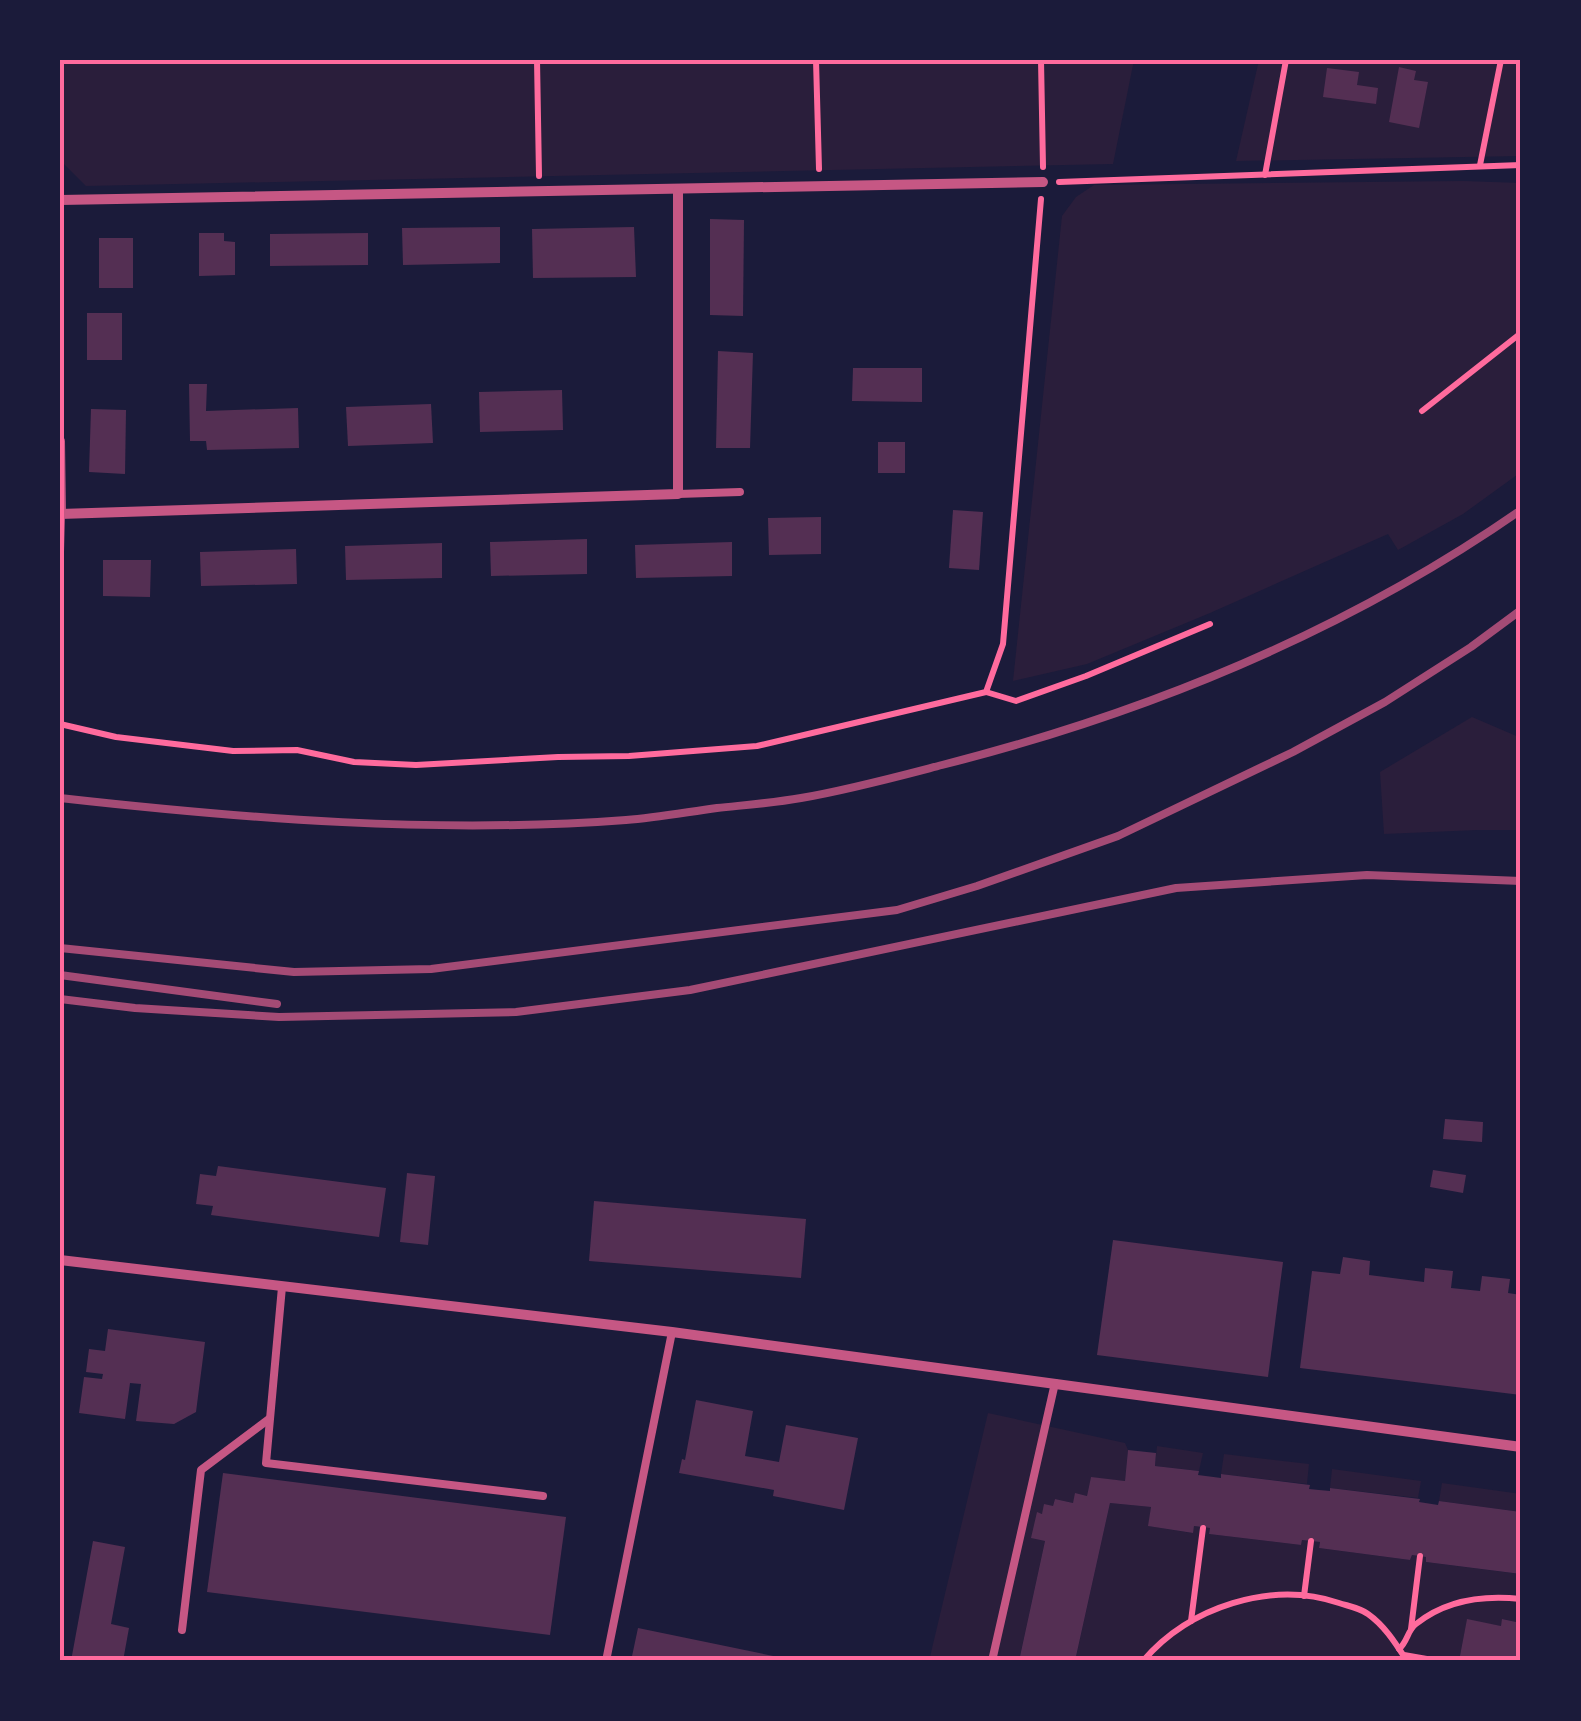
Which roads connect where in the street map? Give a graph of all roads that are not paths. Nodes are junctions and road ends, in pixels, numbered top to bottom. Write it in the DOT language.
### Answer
graph roads {
  1 [pos="1043,182"];
  2 [pos="678,190"];
  3 [pos="60,200"];
  4 [pos="60,441"];
  5 [pos="740,492"];
  6 [pos="678,494"];
  7 [pos="61,514"];
  8 [pos="60,552"];
  9 [pos="60,1260"];
  10 [pos="282,1286"];
  11 [pos="672,1332"];
  12 [pos="1055,1382"];
  13 [pos="270,1418"];
  14 [pos="1521,1447"];
  15 [pos="543,1496"];
  16 [pos="182,1630"];
  17 [pos="606,1661"];
  18 [pos="992,1661"];
  1 -- 2 [label="street"];
  2 -- 3 [label="street"];
  2 -- 6 [label="street"];
  4 -- 7 [label="street"];
  5 -- 6 [label="lane"];
  6 -- 7 [label="street"];
  7 -- 8 [label="lane"];
  9 -- 10 [label="street"];
  10 -- 11 [label="street"];
  10 -- 13 [label="lane"];
  11 -- 12 [label="street"];
  11 -- 17 [label="lane"];
  12 -- 14 [label="street"];
  12 -- 18 [label="lane"];
  13 -- 15 [label="lane"];
  13 -- 16 [label="lane"];
}
